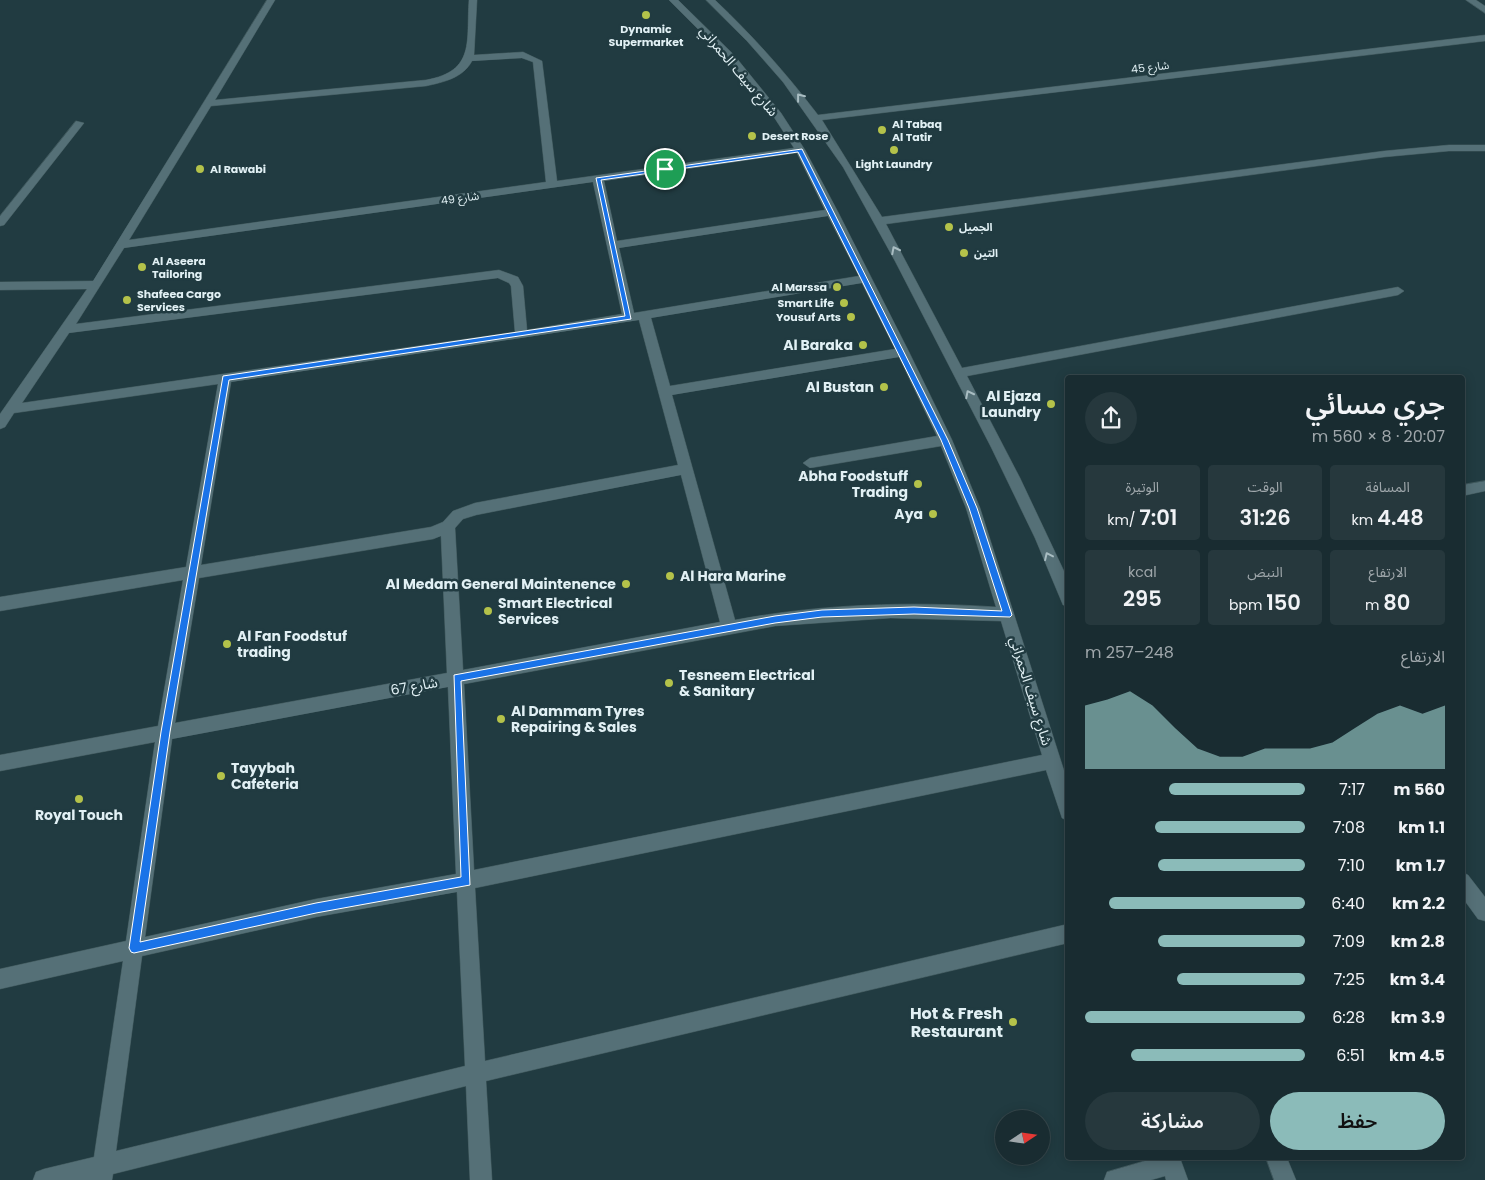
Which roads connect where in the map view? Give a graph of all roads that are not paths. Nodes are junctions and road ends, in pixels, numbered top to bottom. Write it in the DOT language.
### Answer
graph roads {
  1 [pos="271,0"];
  2 [pos="473,0"];
  3 [pos="673,0"];
  4 [pos="710,0"];
  5 [pos="1470,0"];
  6 [pos="1485,10"];
  7 [pos="1485,38"];
  8 [pos="470,58"];
  9 [pos="208,103"];
  10 [pos="817,118"];
  11 [pos="78,123"];
  12 [pos="1485,148"];
  13 [pos="800,150"];
  14 [pos="598,179"];
  15 [pos="552,185"];
  16 [pos="832,212"];
  17 [pos="880,221"];
  18 [pos="0,223"];
  19 [pos="121,245"];
  20 [pos="612,245"];
  21 [pos="866,280"];
  22 [pos="96,285"];
  23 [pos="0,286"];
  24 [pos="1398,290"];
  25 [pos="644,315"];
  26 [pos="628,318"];
  27 [pos="67,329"];
  28 [pos="521,335"];
  29 [pos="902,352"];
  30 [pos="959,373"];
  31 [pos="226,378"];
  32 [pos="665,390"];
  33 [pos="11,409"];
  34 [pos="0,424"];
  35 [pos="945,440"];
  36 [pos="810,463"];
  37 [pos="686,469"];
  38 [pos="1485,486"];
  39 [pos="1465,490"];
  40 [pos="448,526"];
  41 [pos="192,573"];
  42 [pos="1064,580"];
  43 [pos="0,604"];
  44 [pos="1008,615"];
  45 [pos="729,628"];
  46 [pos="457,678"];
  47 [pos="165,732"];
  48 [pos="1052,761"];
  49 [pos="0,763"];
  50 [pos="1065,802"];
  51 [pos="466,881"];
  52 [pos="1465,885"];
  53 [pos="1485,912"];
  54 [pos="1065,934"];
  55 [pos="134,948"];
  56 [pos="0,980"];
  57 [pos="475,1074"];
  58 [pos="1278,1160"];
  59 [pos="1173,1167"];
  60 [pos="102,1172"];
  61 [pos="44,1180"];
  62 [pos="480,1180"];
  63 [pos="1115,1180"];
  64 [pos="1285,1180"];
  1 -- 9 [label="street"];
  2 -- 8 [label="street"];
  3 -- 13 [label="street, شارع سيف الحمراني"];
  10 -- 4 [label="street, شارع سيف الحمراني, one-way"];
  5 -- 6 [label="street"];
  7 -- 10 [label="street, شارع 45"];
  8 -- 9 [label="street"];
  8 -- 15 [label="street"];
  9 -- 19 [label="street"];
  10 -- 17 [label="street, شارع سيف الحمراني"];
  11 -- 18 [label="street"];
  12 -- 17 [label="street"];
  13 -- 14 [label="street, شارع 49"];
  13 -- 16 [label="street, شارع سيف الحمراني"];
  14 -- 15 [label="street, شارع 49"];
  14 -- 20 [label="street"];
  15 -- 19 [label="street, شارع 49"];
  16 -- 20 [label="street"];
  16 -- 21 [label="street, شارع سيف الحمراني"];
  30 -- 17 [label="street, شارع سيف الحمراني, one-way"];
  19 -- 22 [label="street"];
  20 -- 26 [label="street"];
  21 -- 25 [label="street"];
  21 -- 29 [label="street, شارع سيف الحمراني"];
  22 -- 23 [label="street"];
  22 -- 27 [label="street"];
  24 -- 30 [label="street"];
  25 -- 26 [label="street"];
  25 -- 32 [label="street"];
  26 -- 28 [label="street"];
  27 -- 28 [label="street"];
  27 -- 33 [label="street"];
  28 -- 31 [label="street"];
  29 -- 32 [label="street"];
  29 -- 35 [label="street, شارع سيف الحمراني"];
  42 -- 30 [label="street, شارع سيف الحمراني, one-way"];
  31 -- 33 [label="street"];
  31 -- 41 [label="street"];
  32 -- 37 [label="street"];
  33 -- 34 [label="street"];
  35 -- 36 [label="street"];
  35 -- 44 [label="street, شارع سيف الحمراني"];
  37 -- 40 [label="street"];
  37 -- 45 [label="street"];
  38 -- 39 [label="street"];
  40 -- 41 [label="street"];
  40 -- 46 [label="street"];
  41 -- 43 [label="street"];
  41 -- 47 [label="street"];
  44 -- 45 [label="street, شارع 67"];
  44 -- 48 [label="street, شارع سيف الحمراني"];
  45 -- 46 [label="street, شارع 67"];
  46 -- 47 [label="street, شارع 67"];
  46 -- 51 [label="street"];
  47 -- 49 [label="street, شارع 67"];
  47 -- 55 [label="street"];
  48 -- 50 [label="street, شارع سيف الحمراني"];
  48 -- 51 [label="street"];
  51 -- 55 [label="street"];
  51 -- 57 [label="street"];
  52 -- 53 [label="street"];
  54 -- 57 [label="street"];
  55 -- 56 [label="street"];
  55 -- 60 [label="street"];
  57 -- 60 [label="street"];
  57 -- 62 [label="street"];
  58 -- 64 [label="street"];
  59 -- 63 [label="street"];
  60 -- 61 [label="street"];
}
